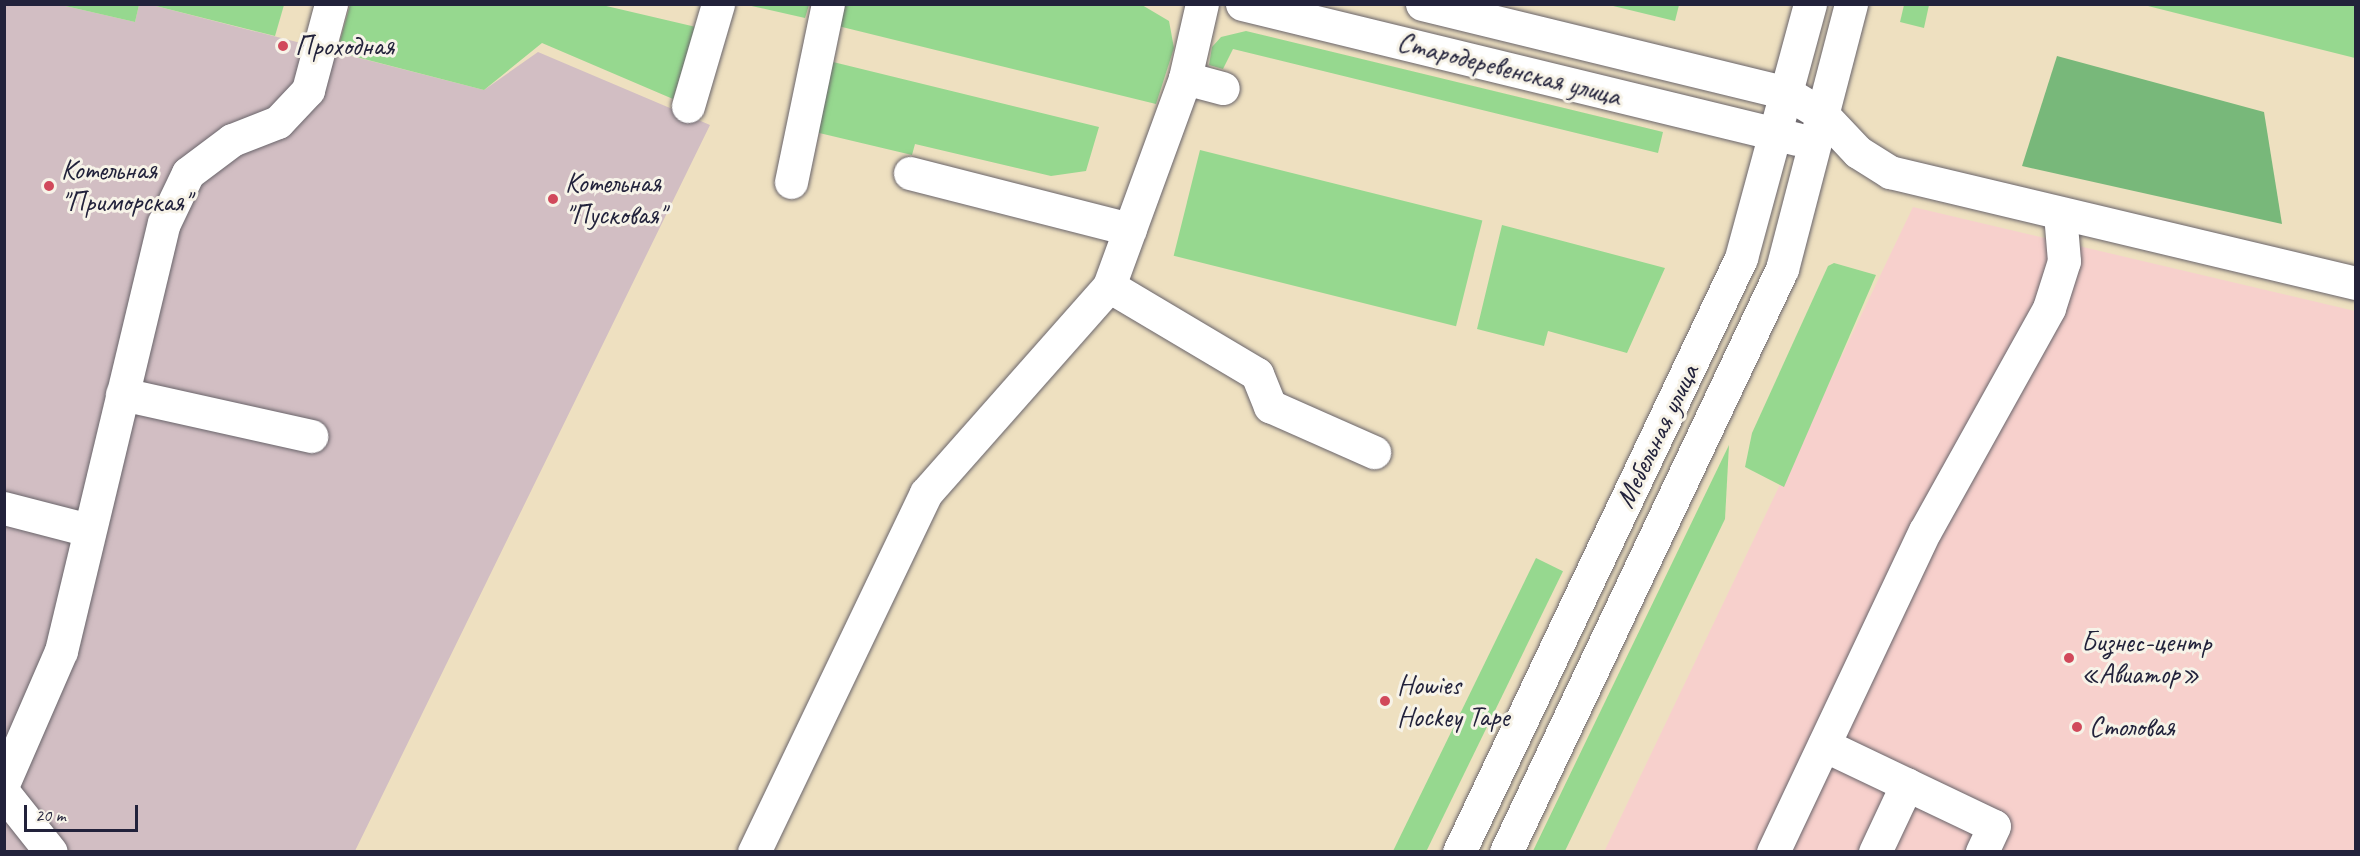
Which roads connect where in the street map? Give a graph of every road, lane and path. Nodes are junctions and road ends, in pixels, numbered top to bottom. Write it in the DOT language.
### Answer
graph roads {
  1 [pos="331,4"];
  2 [pos="718,4"];
  3 [pos="828,4"];
  4 [pos="1203,4"];
  5 [pos="1242,4"];
  6 [pos="1422,4"];
  7 [pos="1810,4"];
  8 [pos="1851,4"];
  9 [pos="1185,78"];
  10 [pos="1223,88"];
  11 [pos="1787,93"];
  12 [pos="688,106"];
  13 [pos="1820,130"];
  14 [pos="1776,134"];
  15 [pos="910,174"];
  16 [pos="791,182"];
  17 [pos="2060,213"];
  18 [pos="1130,229"];
  19 [pos="2355,283"];
  20 [pos="1109,286"];
  21 [pos="122,394"];
  22 [pos="311,436"];
  23 [pos="1374,452"];
  24 [pos="4,508"];
  25 [pos="88,530"];
  26 [pos="1824,745"];
  27 [pos="4,782"];
  28 [pos="1907,784"];
  29 [pos="4,793"];
  30 [pos="51,852"];
  31 [pos="754,852"];
  32 [pos="1459,852"];
  33 [pos="1506,852"];
  34 [pos="1773,852"];
  35 [pos="1875,852"];
  36 [pos="1982,852"];
  1 -- 21 [label="street"];
  2 -- 12 [label="street"];
  3 -- 16 [label="street"];
  4 -- 9 [label="street"];
  5 -- 14 [label="street, Стародеревенская улица"];
  6 -- 11 [label="street, Стародеревенская улица"];
  7 -- 11 [label="street, Мебельная улица"];
  8 -- 13 [label="street, Мебельная улица"];
  9 -- 10 [label="street"];
  9 -- 18 [label="street"];
  11 -- 13 [label="street, Стародеревенская улица"];
  11 -- 14 [label="street, Мебельная улица"];
  13 -- 14 [label="street, Стародеревенская улица"];
  13 -- 17 [label="street, Стародеревенская улица"];
  13 -- 33 [label="street, Мебельная улица"];
  14 -- 32 [label="street, Мебельная улица"];
  15 -- 18 [label="street"];
  17 -- 19 [label="street, Стародеревенская улица"];
  17 -- 26 [label="street"];
  18 -- 20 [label="street"];
  20 -- 23 [label="street"];
  20 -- 31 [label="street"];
  21 -- 22 [label="street"];
  21 -- 25 [label="street"];
  24 -- 25 [label="street"];
  25 -- 27 [label="street"];
  26 -- 28 [label="street"];
  26 -- 34 [label="street"];
  28 -- 35 [label="street"];
  28 -- 36 [label="street"];
  29 -- 30 [label="street"];
}
